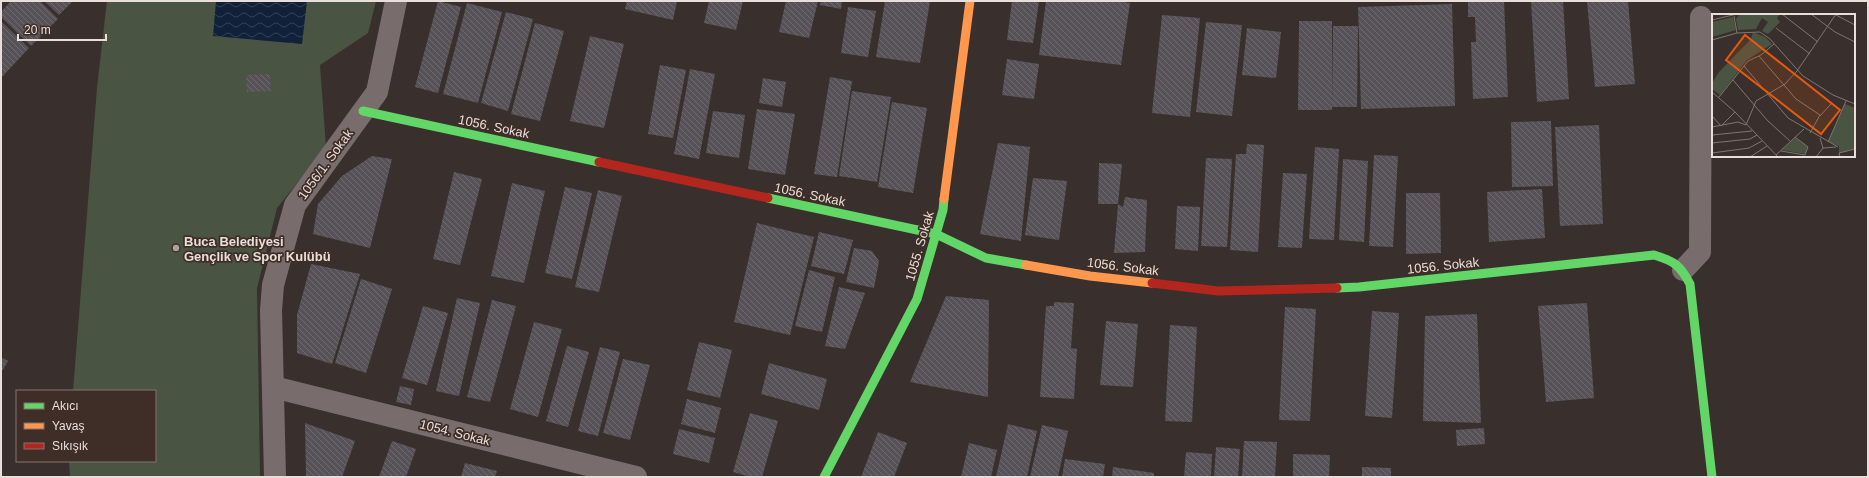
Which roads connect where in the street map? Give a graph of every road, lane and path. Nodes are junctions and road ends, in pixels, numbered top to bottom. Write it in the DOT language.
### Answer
graph roads {
  1 [pos="396,1"];
  2 [pos="970,1"];
  3 [pos="1701,17"];
  4 [pos="363,111"];
  5 [pos="936,234"];
  6 [pos="1683,270"];
  7 [pos="273,387"];
  8 [pos="275,477"];
  9 [pos="636,477"];
  10 [pos="824,477"];
  11 [pos="1712,477"];
  1 -- 4 [label="street, 1056/1. Sokak"];
  2 -- 5 [label="street, 1055. Sokak"];
  3 -- 6 [label="street"];
  4 -- 5 [label="street, 1056. Sokak"];
  4 -- 7 [label="street, 1056/1. Sokak"];
  5 -- 6 [label="street, 1056. Sokak"];
  5 -- 10 [label="street, 1055. Sokak"];
  6 -- 11 [label="street"];
  7 -- 8 [label="street, 1056/1. Sokak"];
  7 -- 9 [label="street, 1054. Sokak"];
}
